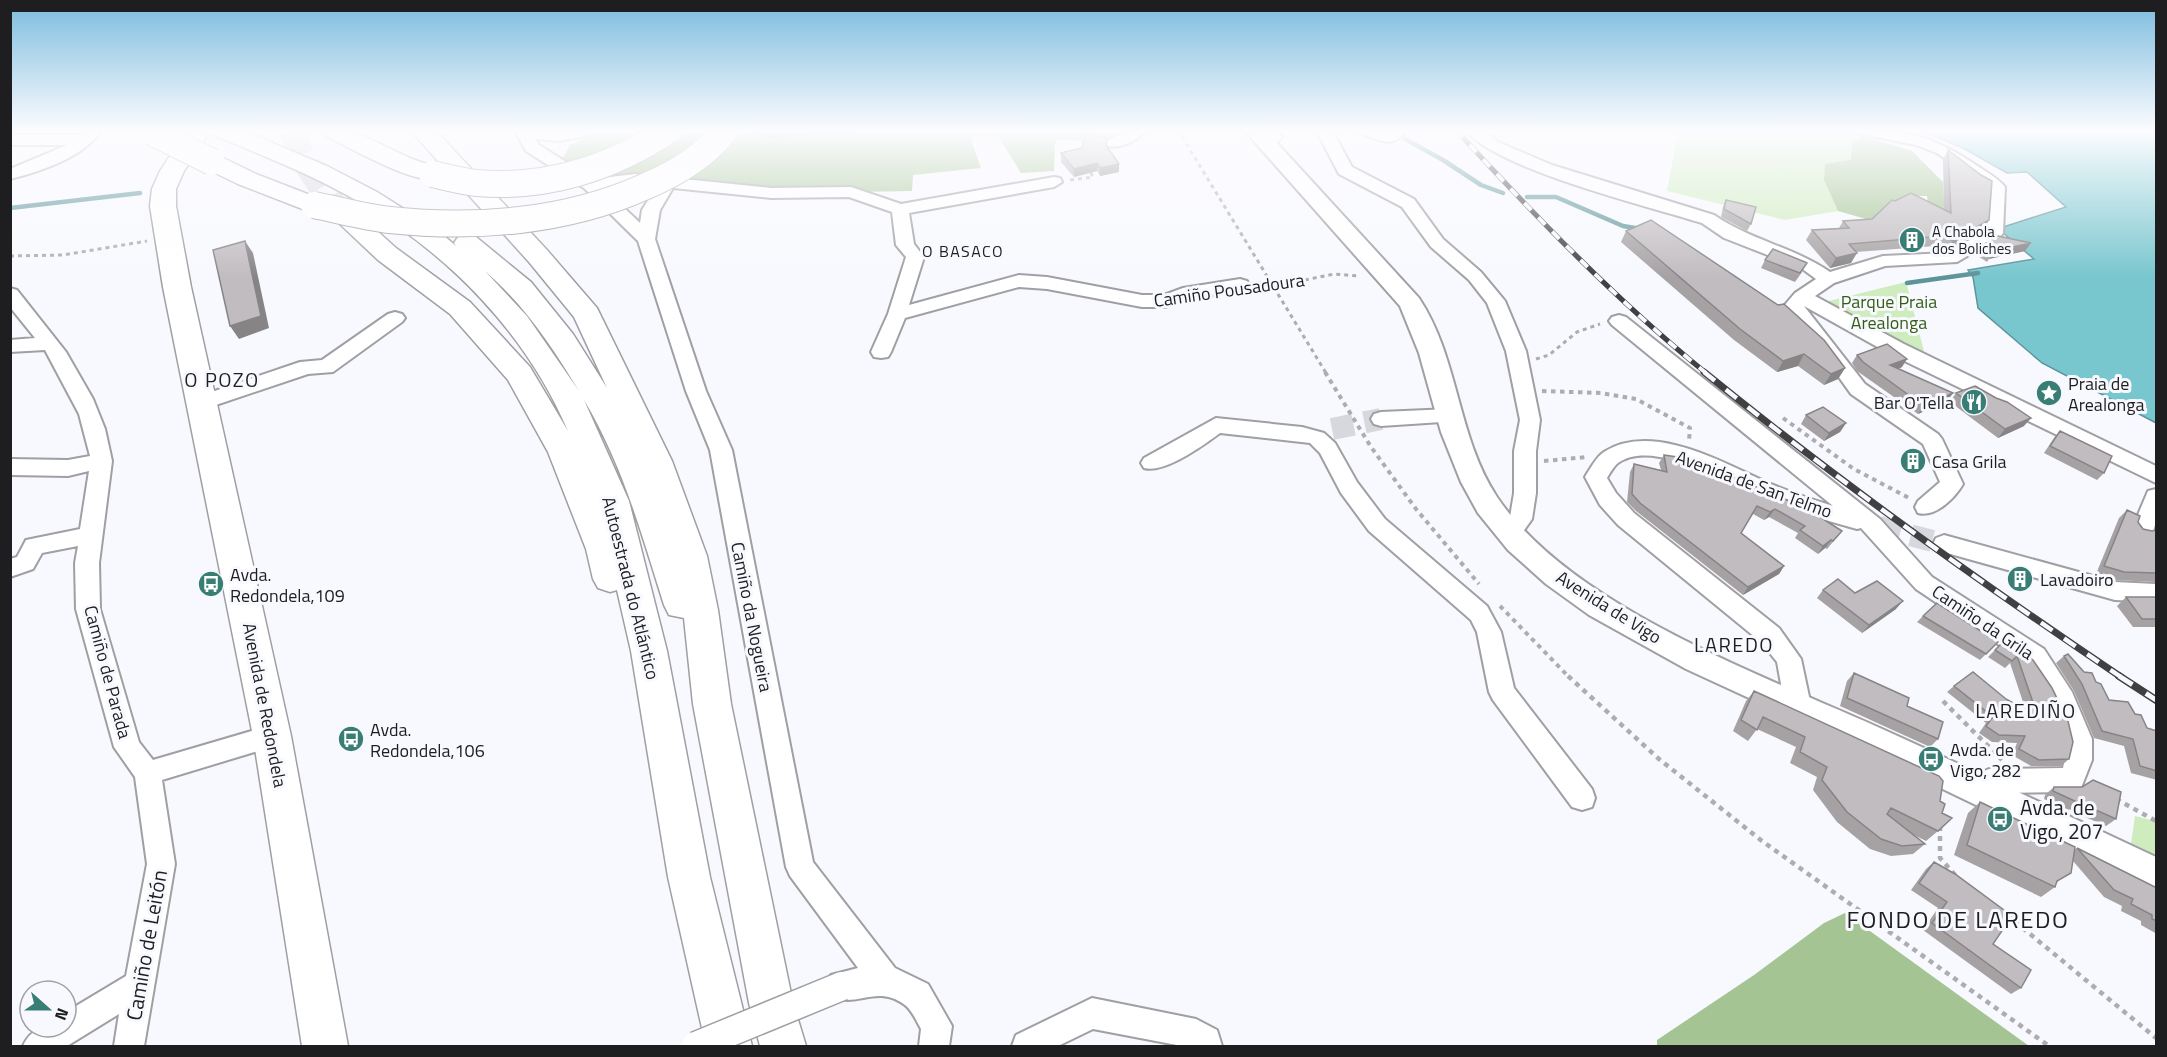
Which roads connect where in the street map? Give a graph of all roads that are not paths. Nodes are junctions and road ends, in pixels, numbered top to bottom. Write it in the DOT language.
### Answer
graph roads {
  1 [pos="169,179"];
  2 [pos="248,179"];
  3 [pos="334,179"];
  4 [pos="374,179"];
  5 [pos="464,179"];
  6 [pos="468,179"];
  7 [pos="491,179"];
  8 [pos="546,179"];
  9 [pos="582,179"];
  10 [pos="632,179"];
  11 [pos="638,179"];
  12 [pos="662,179"];
  13 [pos="1302,179"];
  14 [pos="1362,179"];
  15 [pos="1579,179"];
  16 [pos="1986,179"];
  17 [pos="1054,182"];
  18 [pos="668,183"];
  19 [pos="590,184"];
  20 [pos="324,204"];
  21 [pos="900,209"];
  22 [pos="646,239"];
  23 [pos="1828,279"];
  24 [pos="1240,285"];
  25 [pos="10,294"];
  26 [pos="1802,297"];
  27 [pos="587,314"];
  28 [pos="897,314"];
  29 [pos="395,318"];
  30 [pos="1619,321"];
  31 [pos="1859,330"];
  32 [pos="1823,341"];
  33 [pos="50,343"];
  34 [pos="10,346"];
  35 [pos="881,352"];
  36 [pos="201,403"];
  37 [pos="1450,416"];
  38 [pos="1381,419"];
  39 [pos="101,461"];
  40 [pos="1152,463"];
  41 [pos="10,467"];
  42 [pos="2157,475"];
  43 [pos="2157,498"];
  44 [pos="1926,507"];
  45 [pos="1875,526"];
  46 [pos="2143,529"];
  47 [pos="1509,534"];
  48 [pos="92,535"];
  49 [pos="1944,544"];
  50 [pos="10,568"];
  51 [pos="2157,593"];
  52 [pos="712,704"];
  53 [pos="1798,706"];
  54 [pos="272,736"];
  55 [pos="148,773"];
  56 [pos="1985,795"];
  57 [pos="1582,798"];
  58 [pos="2157,875"];
  59 [pos="689,877"];
  60 [pos="884,979"];
  61 [pos="139,985"];
  62 [pos="39,1047"];
  63 [pos="129,1047"];
  64 [pos="325,1047"];
  65 [pos="696,1047"];
  66 [pos="729,1047"];
  67 [pos="783,1047"];
  68 [pos="934,1047"];
  69 [pos="1027,1047"];
  70 [pos="1206,1047"];
  1 -- 36 [label="highway, Avenida de Redondela"];
  2 -- 20 [label="highway, bridge"];
  3 -- 59 [label="highway, Autoestrada do Atlántico"];
  4 -- 52 [label="highway, Autoestrada do Atlántico"];
  5 -- 8 [label="highway, bridge"];
  6 -- 27 [label="highway, Autoestrada do Atlántico"];
  7 -- 27 [label="highway"];
  9 -- 19 [label="street, Camiño da Nogueira"];
  10 -- 19 [label="street"];
  11 -- 18 [label="street"];
  12 -- 20 [label="highway, bridge"];
  13 -- 37 [label="main road, Avenida de Vigo"];
  14 -- 47 [label="street"];
  15 -- 23 [label="street"];
  16 -- 23 [label="street"];
  17 -- 21 [label="street"];
  18 -- 21 [label="street"];
  18 -- 22 [label="street, Camiño da Nogueira"];
  19 -- 22 [label="street, Camiño da Nogueira"];
  20 -- 59 [label="highway"];
  21 -- 28 [label="street"];
  22 -- 60 [label="street, Camiño da Nogueira"];
  23 -- 26 [label="street"];
  24 -- 28 [label="street, Camiño Pousadoura"];
  25 -- 33 [label="street, Camiño de Parada"];
  26 -- 31 [label="street"];
  26 -- 32 [label="street"];
  27 -- 52 [label="highway, Autoestrada do Atlántico"];
  28 -- 35 [label="street"];
  29 -- 36 [label="street"];
  30 -- 45 [label="street"];
  31 -- 32 [label="street"];
  31 -- 42 [label="street"];
  32 -- 44 [label="street"];
  33 -- 34 [label="street"];
  33 -- 39 [label="street, Camiño de Parada"];
  36 -- 54 [label="highway, Avenida de Redondela"];
  37 -- 38 [label="street"];
  37 -- 47 [label="main road, Avenida de Vigo"];
  39 -- 41 [label="street"];
  39 -- 48 [label="street, Camiño de Parada"];
  40 -- 57 [label="street"];
  43 -- 46 [label="street"];
  45 -- 53 [label="street, Avenida de San Telmo"];
  45 -- 56 [label="street, Camiño da Grila"];
  47 -- 53 [label="main road, Avenida de Vigo"];
  48 -- 50 [label="street"];
  48 -- 55 [label="street, Camiño de Parada"];
  49 -- 51 [label="street"];
  52 -- 67 [label="highway, Autoestrada do Atlántico"];
  53 -- 56 [label="main road, Avenida de Vigo"];
  54 -- 55 [label="street"];
  54 -- 64 [label="highway, Avenida de Redondela"];
  55 -- 61 [label="street, Camiño de Leitón"];
  56 -- 58 [label="main road, Avenida de Vigo"];
  59 -- 66 [label="highway, Autoestrada do Atlántico"];
  60 -- 65 [label="street, bridge"];
  60 -- 68 [label="street"];
  61 -- 62 [label="street"];
  61 -- 63 [label="street, Camiño de Leitón"];
  69 -- 70 [label="street"];
}
